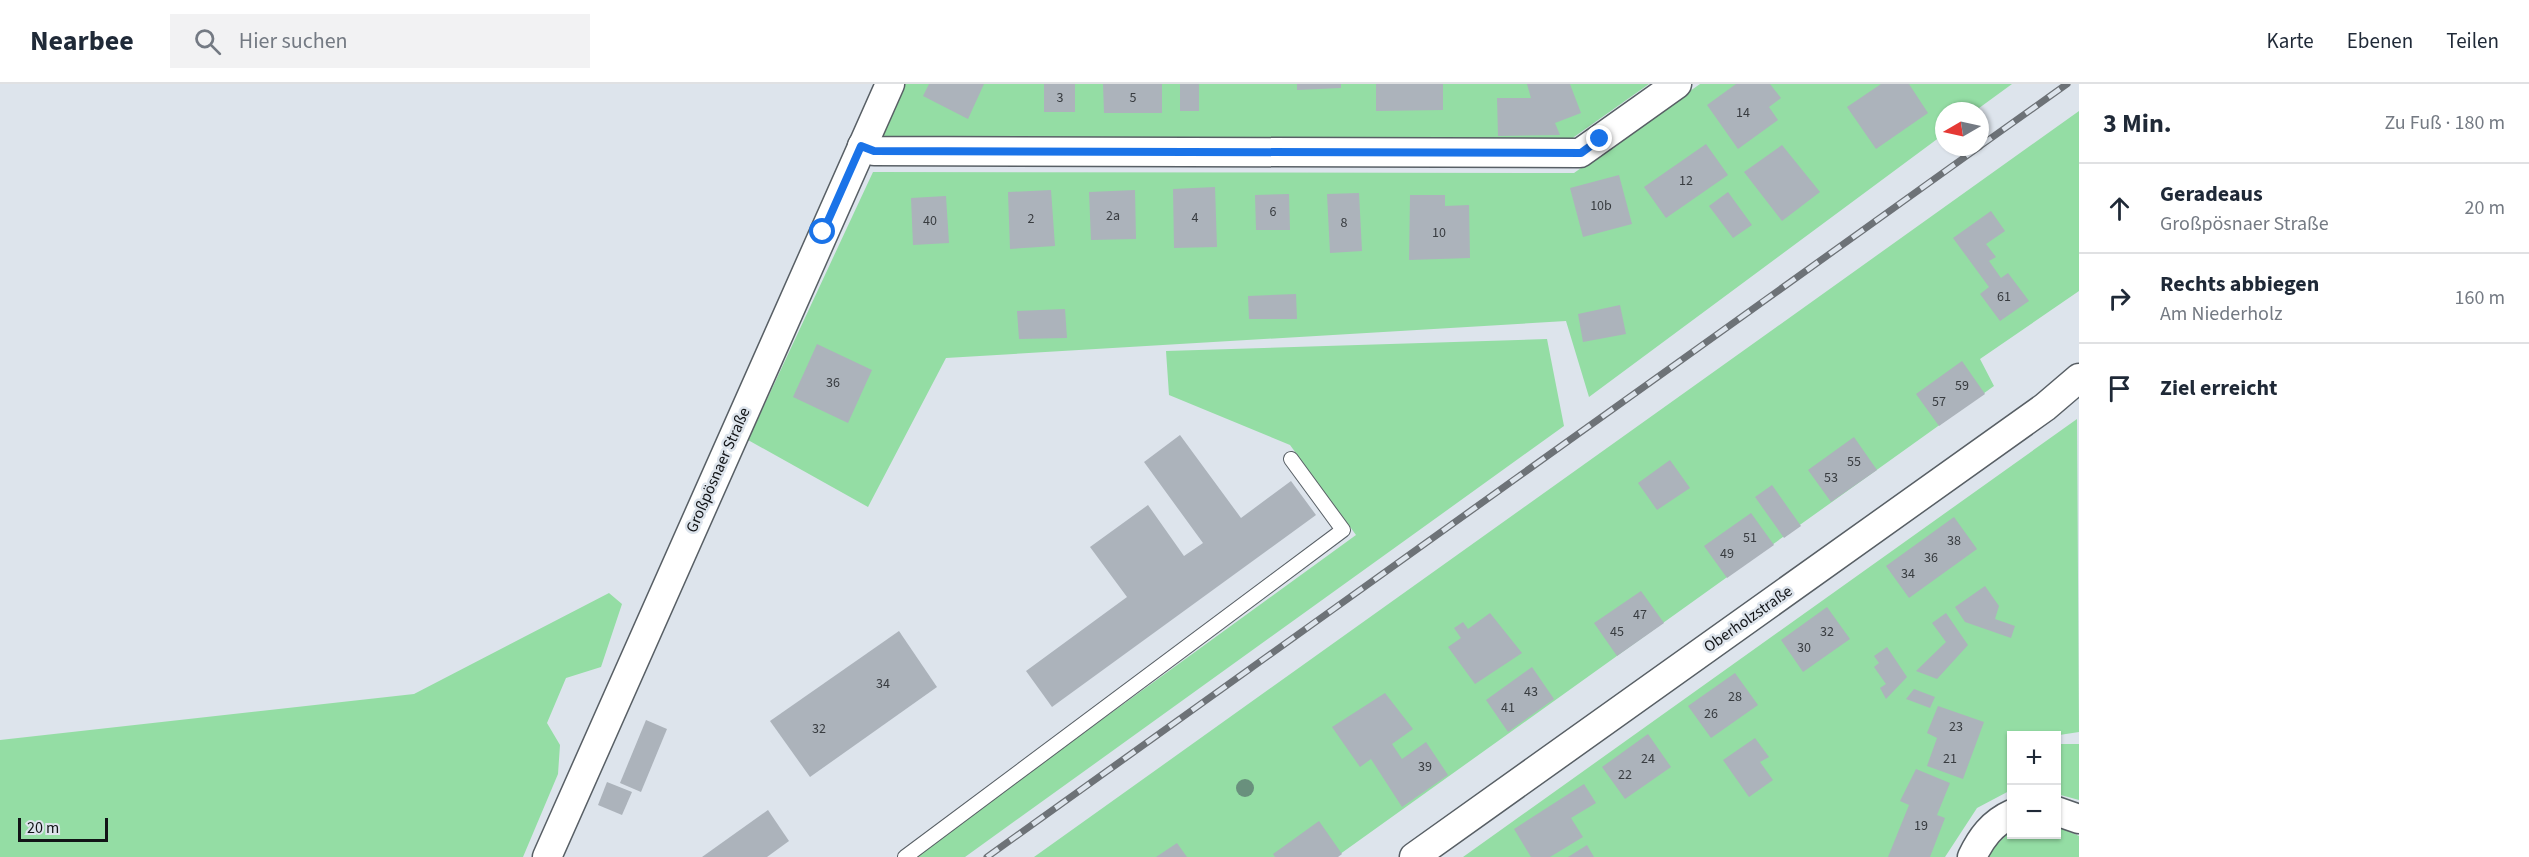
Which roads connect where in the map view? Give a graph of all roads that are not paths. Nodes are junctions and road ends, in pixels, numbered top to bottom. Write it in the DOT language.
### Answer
graph roads {
  1 [pos="890,84"];
  2 [pos="1677,84"];
  3 [pos="861,146"];
  4 [pos="2079,378"];
  5 [pos="1292,459"];
  6 [pos="2061,813"];
  7 [pos="2007,817"];
  8 [pos="2079,819"];
  9 [pos="547,857"];
  10 [pos="905,857"];
  11 [pos="1414,857"];
  12 [pos="1972,857"];
  1 -- 3 [label="street, Großpösnaer Straße"];
  2 -- 3 [label="street"];
  3 -- 9 [label="street, Großpösnaer Straße"];
  4 -- 11 [label="street, Oberholzstraße"];
  5 -- 10 [label="lane"];
  6 -- 8 [label="street"];
  7 -- 12 [label="street"];
}
